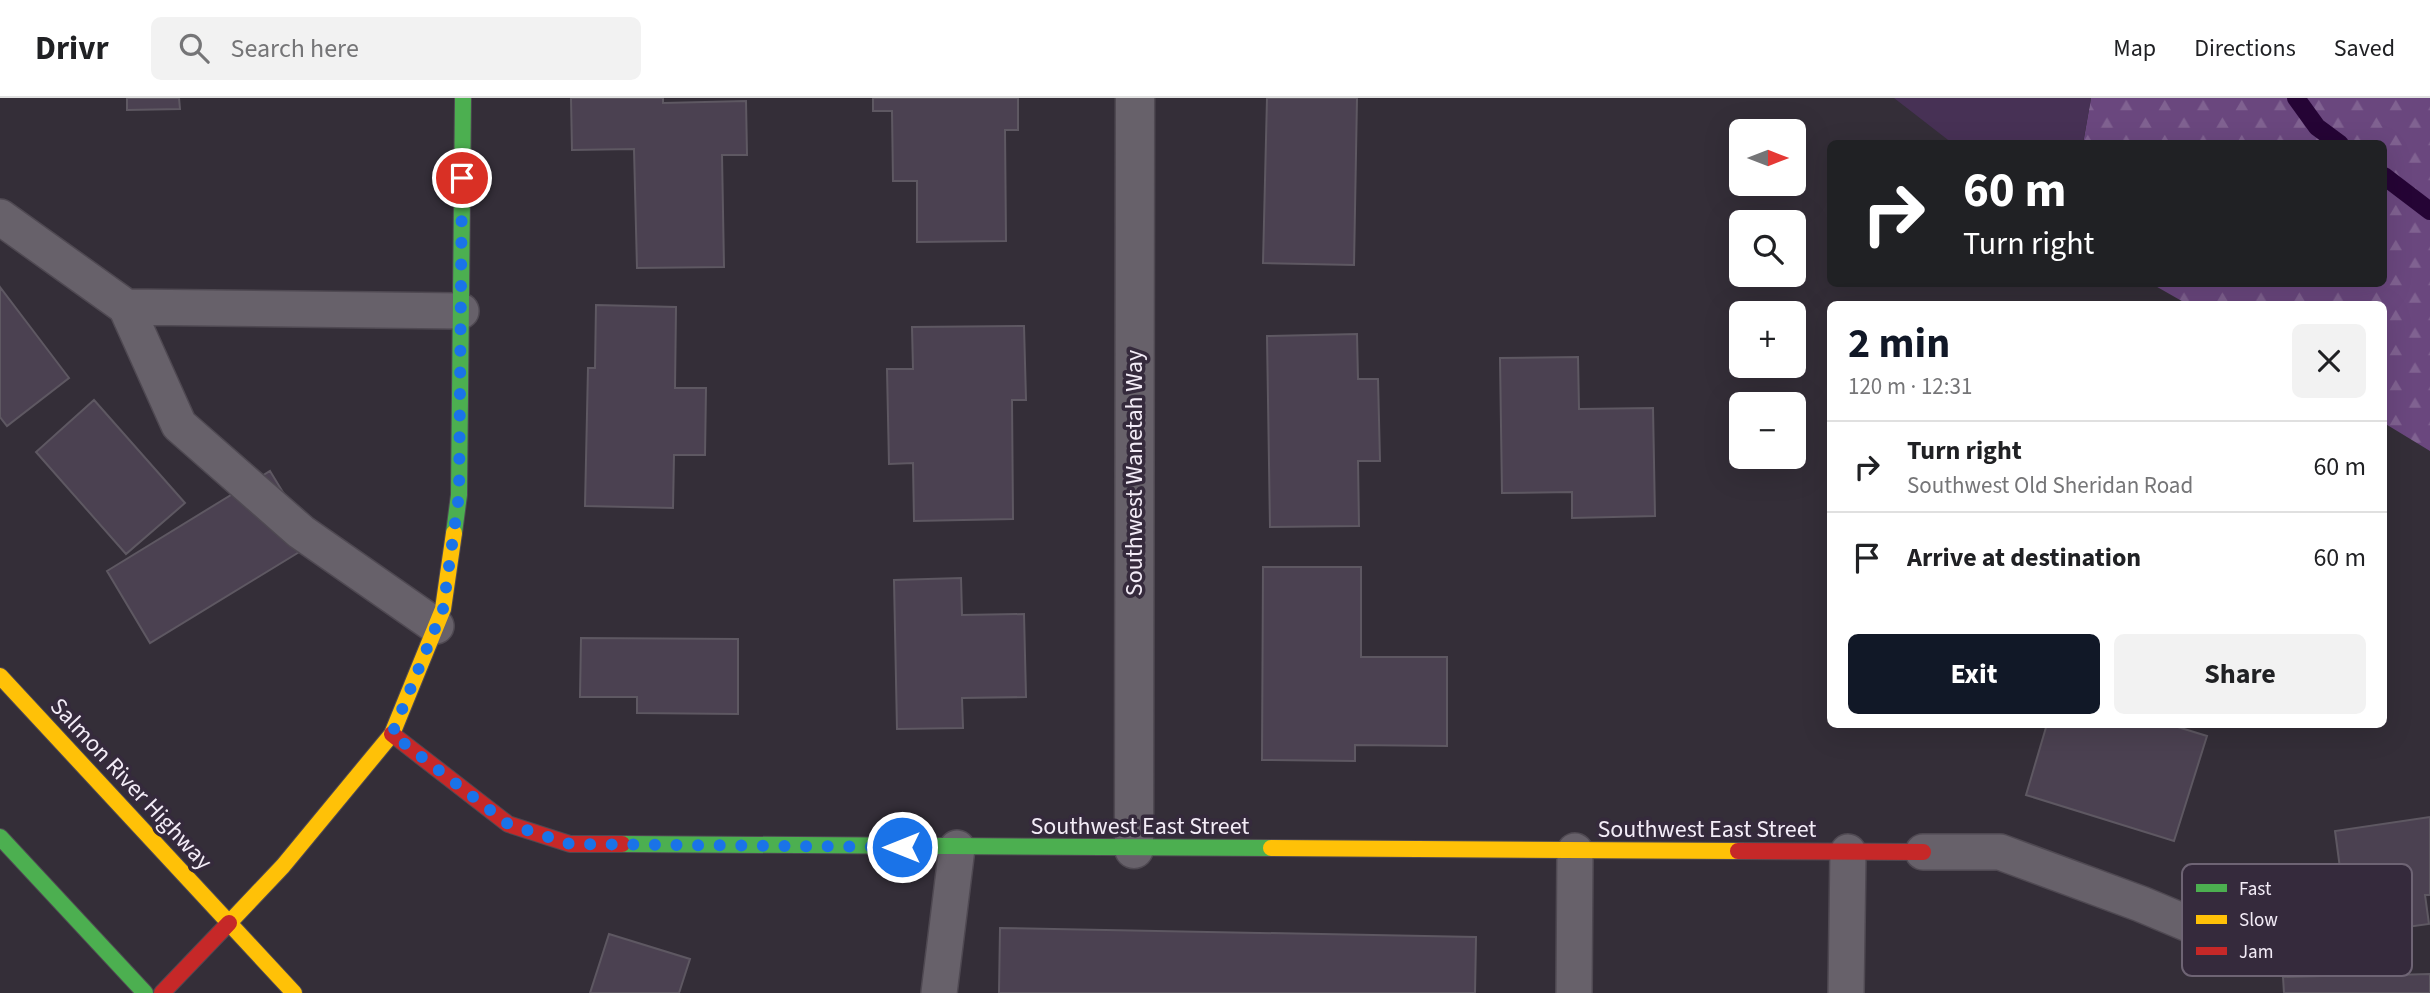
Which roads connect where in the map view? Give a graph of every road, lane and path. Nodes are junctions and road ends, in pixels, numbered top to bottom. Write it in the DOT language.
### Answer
graph roads {
  1 [pos="463,98"];
  2 [pos="1135,98"];
  3 [pos="0,217"];
  4 [pos="125,307"];
  5 [pos="461,311"];
  6 [pos="436,626"];
  7 [pos="0,676"];
  8 [pos="392,734"];
  9 [pos="0,837"];
  10 [pos="957,848"];
  11 [pos="1134,849"];
  12 [pos="1575,851"];
  13 [pos="1848,852"];
  14 [pos="1923,852"];
  15 [pos="2182,921"];
  16 [pos="229,923"];
  17 [pos="145,993"];
  18 [pos="162,993"];
  19 [pos="294,993"];
  20 [pos="939,993"];
  21 [pos="1574,993"];
  22 [pos="1846,993"];
  1 -- 5 [label="main road"];
  2 -- 11 [label="street, Southwest Wanetah Way"];
  3 -- 4 [label="lane"];
  4 -- 5 [label="lane"];
  4 -- 6 [label="lane"];
  5 -- 6 [label="main road"];
  6 -- 8 [label="main road"];
  7 -- 16 [label="main road, Salmon River Highway"];
  8 -- 10 [label="main road, Southwest East Street"];
  8 -- 16 [label="main road"];
  9 -- 17 [label="main road"];
  10 -- 11 [label="main road, Southwest East Street"];
  10 -- 20 [label="lane"];
  11 -- 12 [label="main road, Southwest East Street"];
  12 -- 13 [label="main road, Southwest East Street"];
  12 -- 21 [label="lane"];
  13 -- 14 [label="main road, Southwest East Street"];
  13 -- 22 [label="lane"];
  14 -- 15 [label="lane"];
  16 -- 18 [label="main road"];
  16 -- 19 [label="main road, Salmon River Highway"];
}
